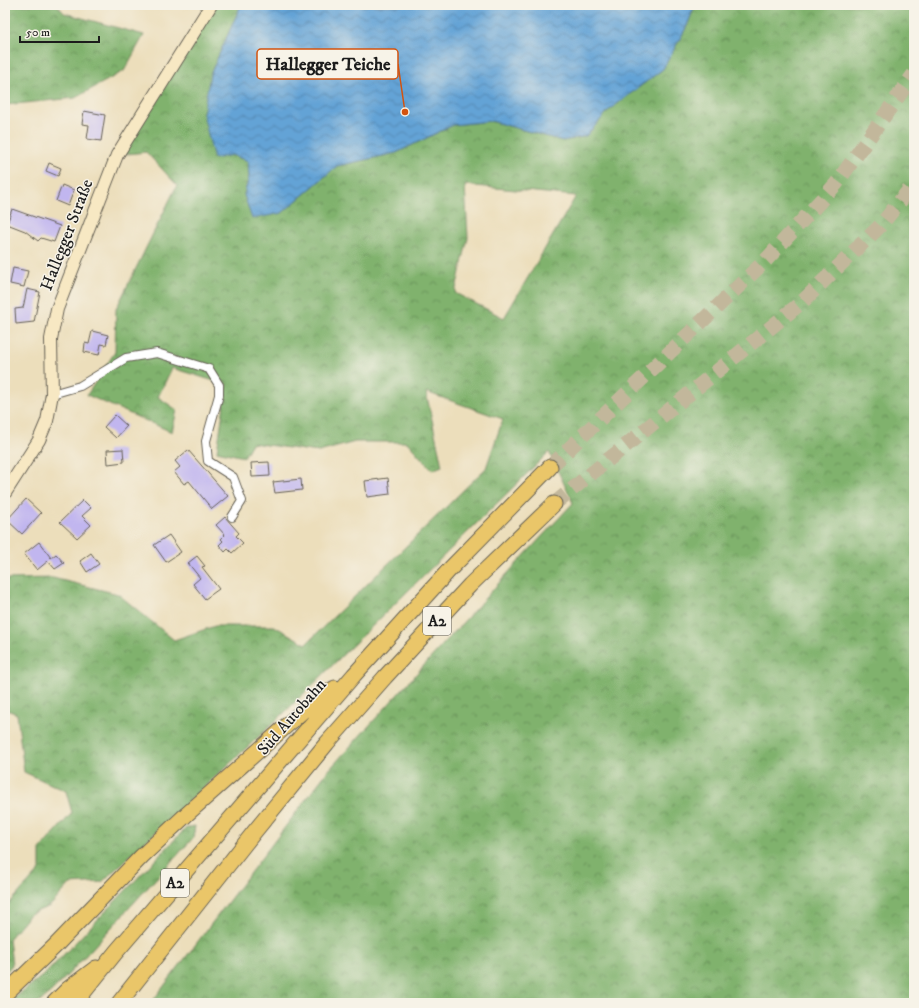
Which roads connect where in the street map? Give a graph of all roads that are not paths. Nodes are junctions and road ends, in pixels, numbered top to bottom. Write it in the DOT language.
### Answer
graph roads {
  1 [pos="211,5"];
  2 [pos="52,394"];
  3 [pos="550,467"];
  4 [pos="5,493"];
  5 [pos="554,504"];
  6 [pos="232,517"];
  7 [pos="354,675"];
  8 [pos="116,952"];
  9 [pos="135,981"];
  10 [pos="5,994"];
  11 [pos="54,1003"];
  12 [pos="75,1003"];
  13 [pos="119,1003"];
  14 [pos="124,1003"];
  1 -- 2 [label="main road, Hallegger Straße"];
  2 -- 4 [label="main road, Hallegger Straße"];
  2 -- 6 [label="street"];
  3 -- 7 [label="highway, Süd Autobahn / A2"];
  5 -- 9 [label="highway, A2"];
  7 -- 8 [label="highway, Süd Autobahn / A2"];
  7 -- 10 [label="highway"];
  8 -- 11 [label="highway"];
  8 -- 12 [label="highway, Süd Autobahn / A2"];
  9 -- 13 [label="highway, A2"];
  9 -- 14 [label="highway"];
}
